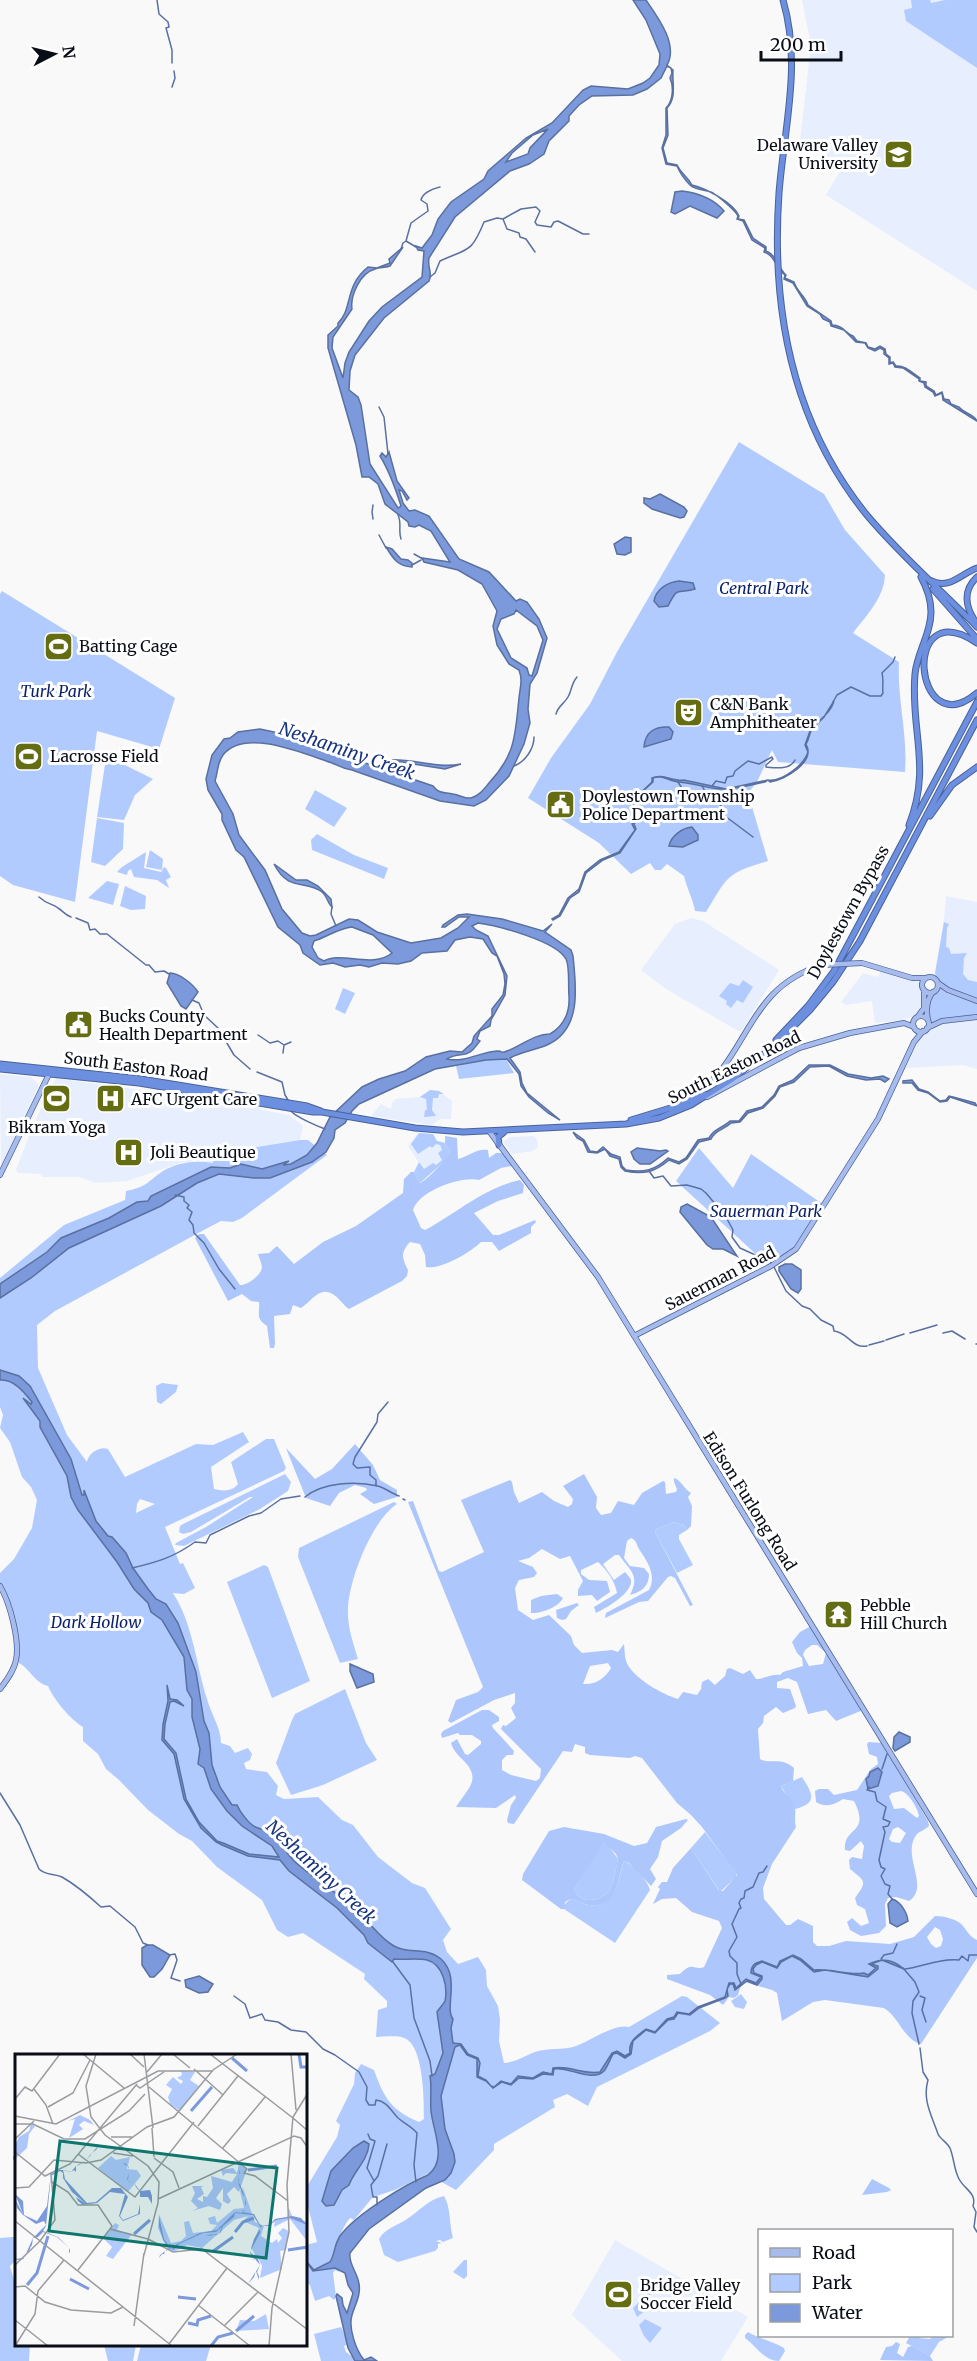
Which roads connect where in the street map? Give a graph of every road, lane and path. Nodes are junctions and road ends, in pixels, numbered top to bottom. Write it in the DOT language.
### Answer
graph roads {
  1 [pos="783,0"];
  2 [pos="977,568"];
  3 [pos="917,569"];
  4 [pos="923,576"];
  5 [pos="977,577"];
  6 [pos="977,626"];
  7 [pos="977,641"];
  8 [pos="977,693"];
  9 [pos="977,702"];
  10 [pos="977,720"];
  11 [pos="977,767"];
  12 [pos="915,838"];
  13 [pos="898,852"];
  14 [pos="926,978"];
  15 [pos="938,983"];
  16 [pos="924,990"];
  17 [pos="933,992"];
  18 [pos="977,1001"];
  19 [pos="918,1016"];
  20 [pos="977,1017"];
  21 [pos="927,1020"];
  22 [pos="914,1027"];
  23 [pos="925,1030"];
  24 [pos="914,1042"];
  25 [pos="774,1045"];
  26 [pos="759,1058"];
  27 [pos="0,1064"];
  28 [pos="0,1069"];
  29 [pos="50,1071"];
  30 [pos="691,1105"];
  31 [pos="664,1110"];
  32 [pos="600,1125"];
  33 [pos="508,1130"];
  34 [pos="489,1131"];
  35 [pos="499,1145"];
  36 [pos="0,1175"];
  37 [pos="634,1336"];
  38 [pos="0,1586"];
  39 [pos="0,1689"];
  40 [pos="977,1894"];
  1 -- 3 [label="highway"];
  2 -- 4 [label="highway"];
  3 -- 4 [label="highway"];
  3 -- 13 [label="highway"];
  4 -- 6 [label="highway"];
  4 -- 7 [label="highway"];
  5 -- 6 [label="highway"];
  7 -- 8 [label="highway"];
  9 -- 13 [label="highway, Doylestown Bypass"];
  10 -- 12 [label="highway, Doylestown Bypass"];
  11 -- 12 [label="highway"];
  12 -- 25 [label="highway, Doylestown Bypass"];
  13 -- 25 [label="highway, Doylestown Bypass"];
  14 -- 15 [label="main road"];
  14 -- 16 [label="main road"];
  14 -- 31 [label="main road, South Easton Road, bridge"];
  15 -- 17 [label="main road"];
  15 -- 18 [label="main road"];
  16 -- 17 [label="main road"];
  16 -- 19 [label="main road"];
  17 -- 21 [label="main road"];
  19 -- 21 [label="main road"];
  19 -- 22 [label="main road"];
  20 -- 23 [label="main road"];
  21 -- 23 [label="main road"];
  22 -- 23 [label="main road, South Easton Road"];
  22 -- 24 [label="main road"];
  22 -- 30 [label="main road, South Easton Road"];
  23 -- 24 [label="main road"];
  24 -- 37 [label="main road, Sauerman Road"];
  25 -- 26 [label="highway, Doylestown Bypass"];
  26 -- 30 [label="highway, Doylestown Bypass"];
  26 -- 31 [label="highway, Doylestown Bypass"];
  27 -- 29 [label="highway"];
  28 -- 29 [label="highway"];
  29 -- 34 [label="highway, South Easton Road"];
  29 -- 36 [label="main road"];
  30 -- 32 [label="highway, South Easton Road"];
  31 -- 32 [label="highway, South Easton Road"];
  32 -- 33 [label="highway, South Easton Road"];
  33 -- 34 [label="highway, South Easton Road"];
  33 -- 35 [label="highway"];
  34 -- 35 [label="main road, Edison Furlong Road"];
  35 -- 37 [label="main road, Edison Furlong Road"];
  37 -- 40 [label="main road, Edison Furlong Road"];
  38 -- 39 [label="main road"];
}
